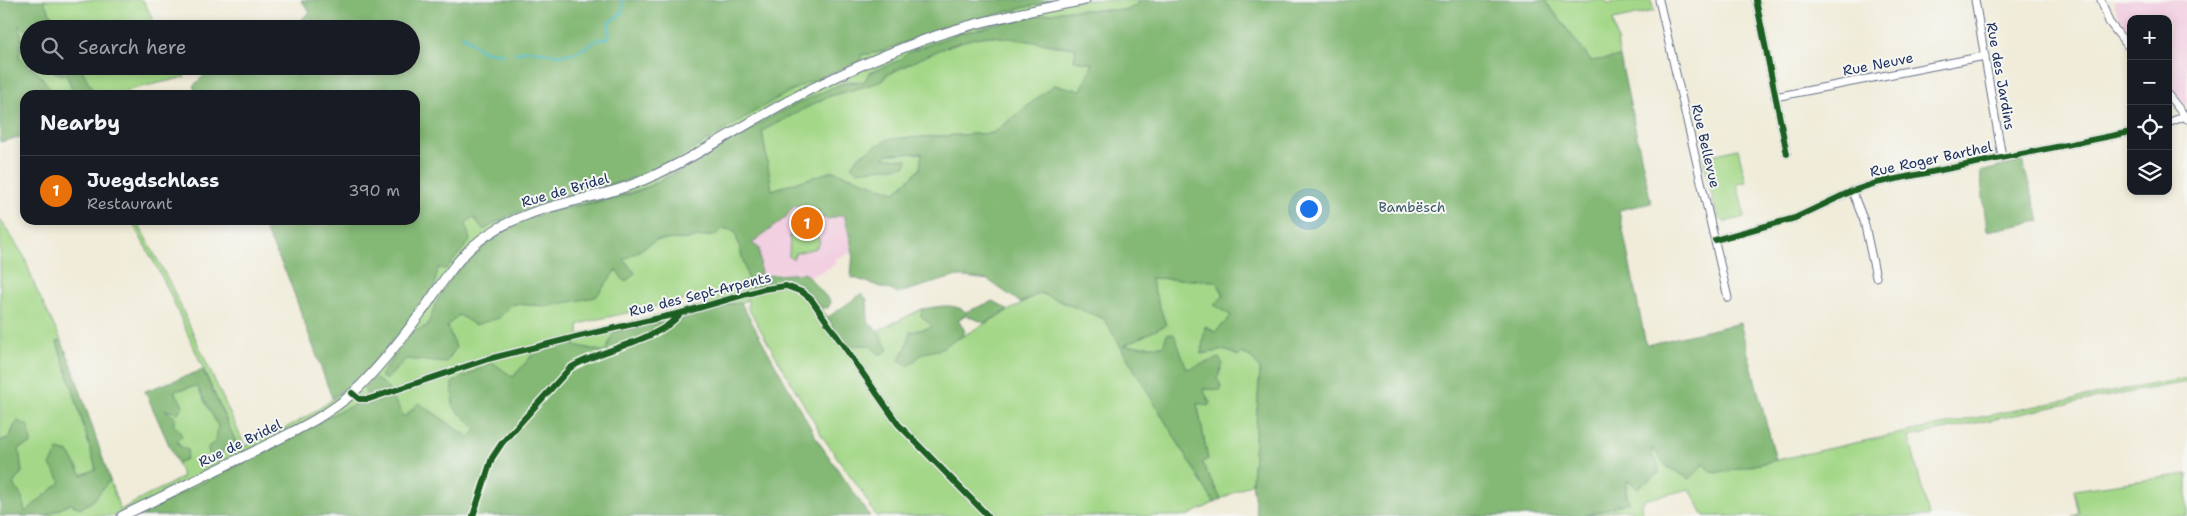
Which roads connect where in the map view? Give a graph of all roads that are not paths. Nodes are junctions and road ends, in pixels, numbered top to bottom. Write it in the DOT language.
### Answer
graph roads {
  1 [pos="1085,0"];
  2 [pos="1659,0"];
  3 [pos="1756,0"];
  4 [pos="1975,0"];
  5 [pos="2101,0"];
  6 [pos="2127,45"];
  7 [pos="1985,56"];
  8 [pos="1775,97"];
  9 [pos="2172,100"];
  10 [pos="2186,118"];
  11 [pos="2172,122"];
  12 [pos="2127,133"];
  13 [pos="1787,154"];
  14 [pos="2002,157"];
  15 [pos="1852,192"];
  16 [pos="1715,240"];
  17 [pos="1876,277"];
  18 [pos="1728,298"];
  19 [pos="352,393"];
  20 [pos="122,516"];
  21 [pos="988,516"];
  1 -- 19 [label="main road, Rue de Bridel"];
  2 -- 16 [label="street, Rue Bellevue"];
  3 -- 8 [label="street"];
  4 -- 7 [label="street, Rue des Jardins"];
  5 -- 6 [label="street"];
  7 -- 8 [label="street, Rue Neuve"];
  7 -- 14 [label="street, Rue des Jardins"];
  8 -- 13 [label="street"];
  9 -- 10 [label="street"];
  10 -- 11 [label="street"];
  12 -- 14 [label="street, Rue Roger Barthel"];
  14 -- 15 [label="street, Rue Roger Barthel"];
  15 -- 16 [label="street, Rue Roger Barthel"];
  15 -- 17 [label="street"];
  16 -- 18 [label="street, Rue Bellevue"];
  19 -- 20 [label="main road, Rue de Bridel"];
  19 -- 21 [label="street, Rue des Sept-Arpents"];
}
